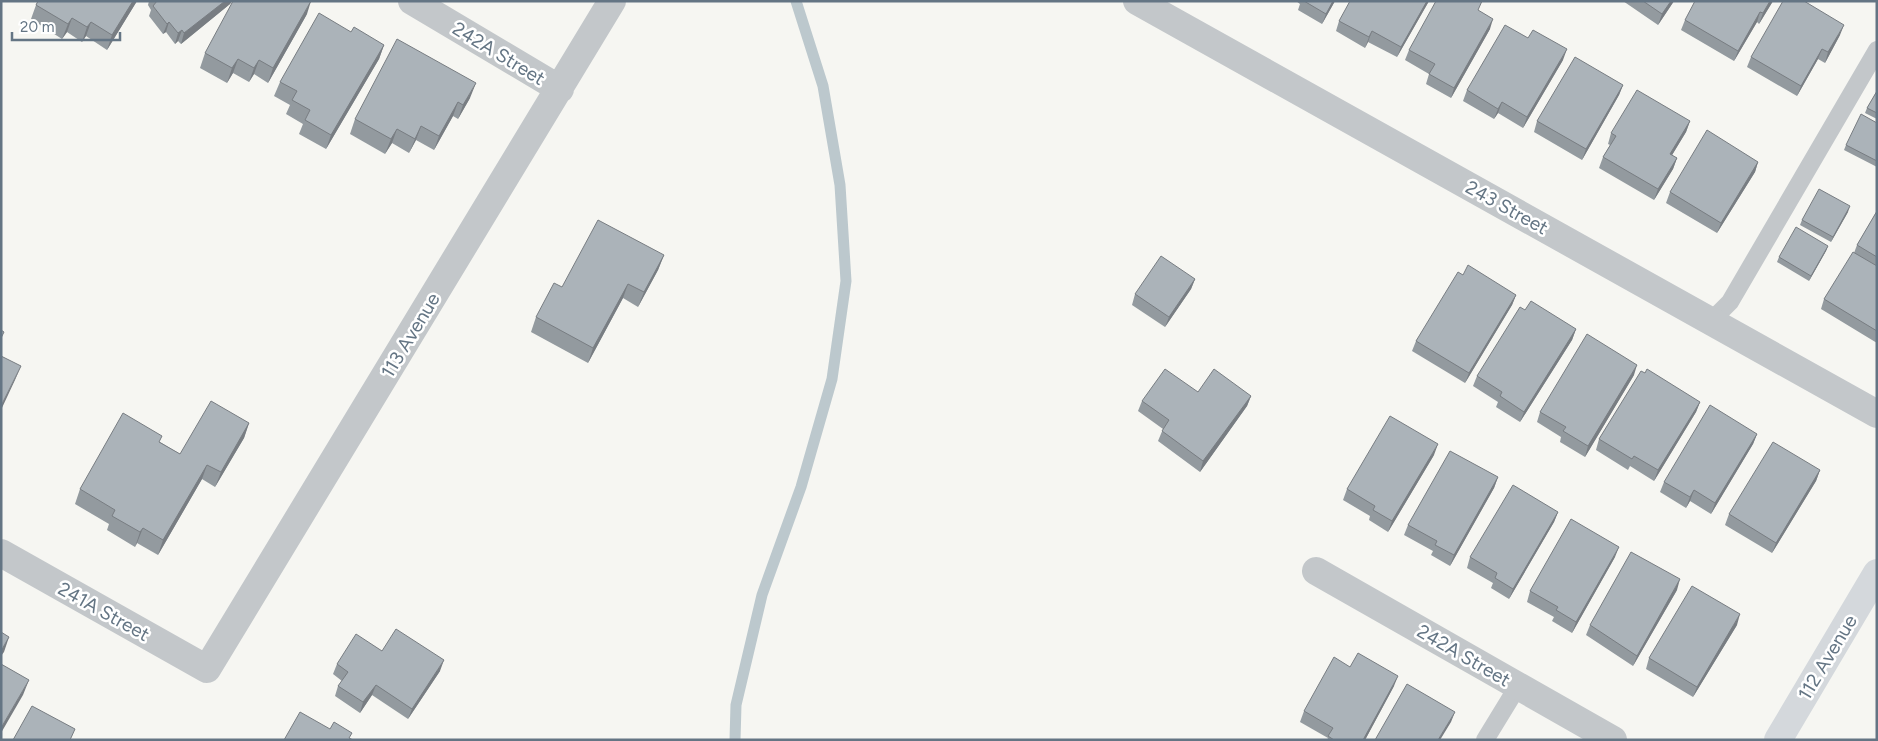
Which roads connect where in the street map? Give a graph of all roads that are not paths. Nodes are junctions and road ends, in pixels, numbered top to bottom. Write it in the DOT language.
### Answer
graph roads {
  1 [pos="412,1"];
  2 [pos="612,1"];
  3 [pos="1137,1"];
  4 [pos="1877,50"];
  5 [pos="560,89"];
  6 [pos="1711,322"];
  7 [pos="1877,414"];
  8 [pos="1,552"];
  9 [pos="1316,571"];
  10 [pos="1877,573"];
  11 [pos="207,668"];
  12 [pos="1518,686"];
  13 [pos="1485,740"];
  14 [pos="1613,740"];
  15 [pos="1778,740"];
  1 -- 5 [label="street, 242A Street"];
  2 -- 5 [label="street, 113 Avenue"];
  3 -- 6 [label="street, 243 Street"];
  4 -- 6 [label="lane"];
  5 -- 11 [label="street, 113 Avenue"];
  6 -- 7 [label="street, 243 Street"];
  8 -- 11 [label="street, 241A Street"];
  9 -- 12 [label="street, 242A Street"];
  10 -- 15 [label="main road, 112 Avenue"];
  12 -- 13 [label="lane"];
  12 -- 14 [label="street, 242A Street"];
}
